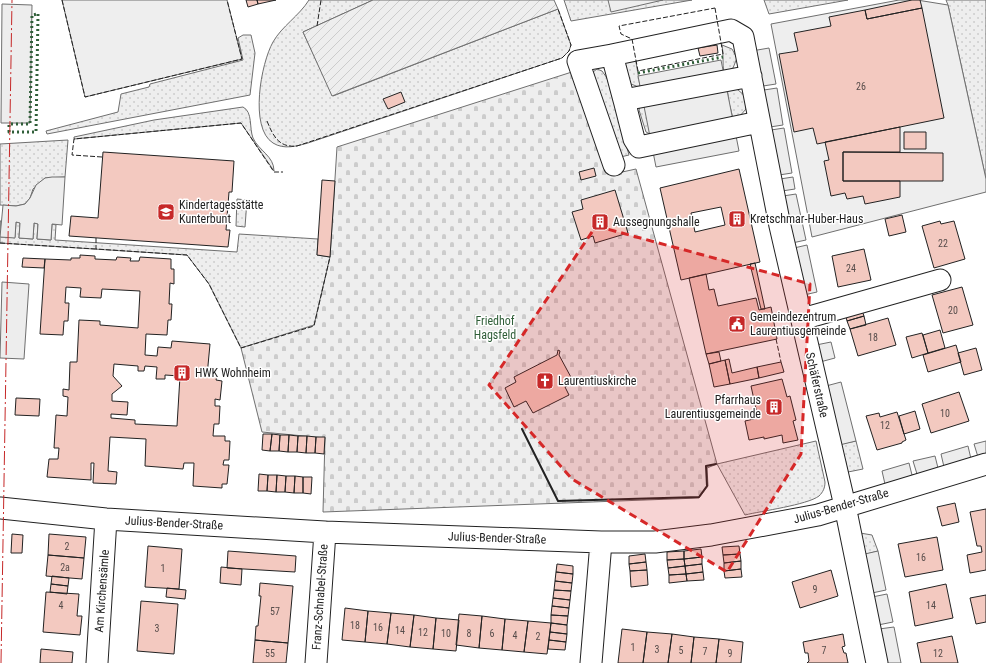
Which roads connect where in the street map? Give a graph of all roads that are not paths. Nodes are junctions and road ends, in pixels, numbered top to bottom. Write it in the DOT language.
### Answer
graph roads {
  1 [pos="612,55"];
  2 [pos="751,76"];
  3 [pos="624,100"];
  4 [pos="759,122"];
  5 [pos="614,165"];
  6 [pos="940,280"];
  7 [pos="802,319"];
  8 [pos="986,464"];
  9 [pos="845,506"];
  10 [pos="0,508"];
  11 [pos="106,519"];
  12 [pos="325,532"];
  13 [pos="601,542"];
  14 [pos="97,663"];
  15 [pos="316,663"];
  16 [pos="591,663"];
  17 [pos="877,663"];
  1 -- 2 [label="street, Schäferstraße"];
  1 -- 3 [label="street"];
  1 -- 5 [label="street"];
  2 -- 3 [label="street"];
  2 -- 4 [label="street, Schäferstraße"];
  3 -- 4 [label="street"];
  4 -- 7 [label="street, Schäferstraße"];
  6 -- 7 [label="street"];
  7 -- 9 [label="street, Schäferstraße"];
  8 -- 9 [label="street, Julius-Bender-Straße"];
  9 -- 13 [label="street, Julius-Bender-Straße"];
  9 -- 17 [label="street, Schäferstraße"];
  10 -- 11 [label="street, Julius-Bender-Straße"];
  11 -- 12 [label="street, Julius-Bender-Straße"];
  11 -- 14 [label="street, Am Kirchensämle"];
  12 -- 13 [label="street, Julius-Bender-Straße"];
  12 -- 15 [label="street, Franz-Schnabel-Straße"];
  13 -- 16 [label="street"];
}
